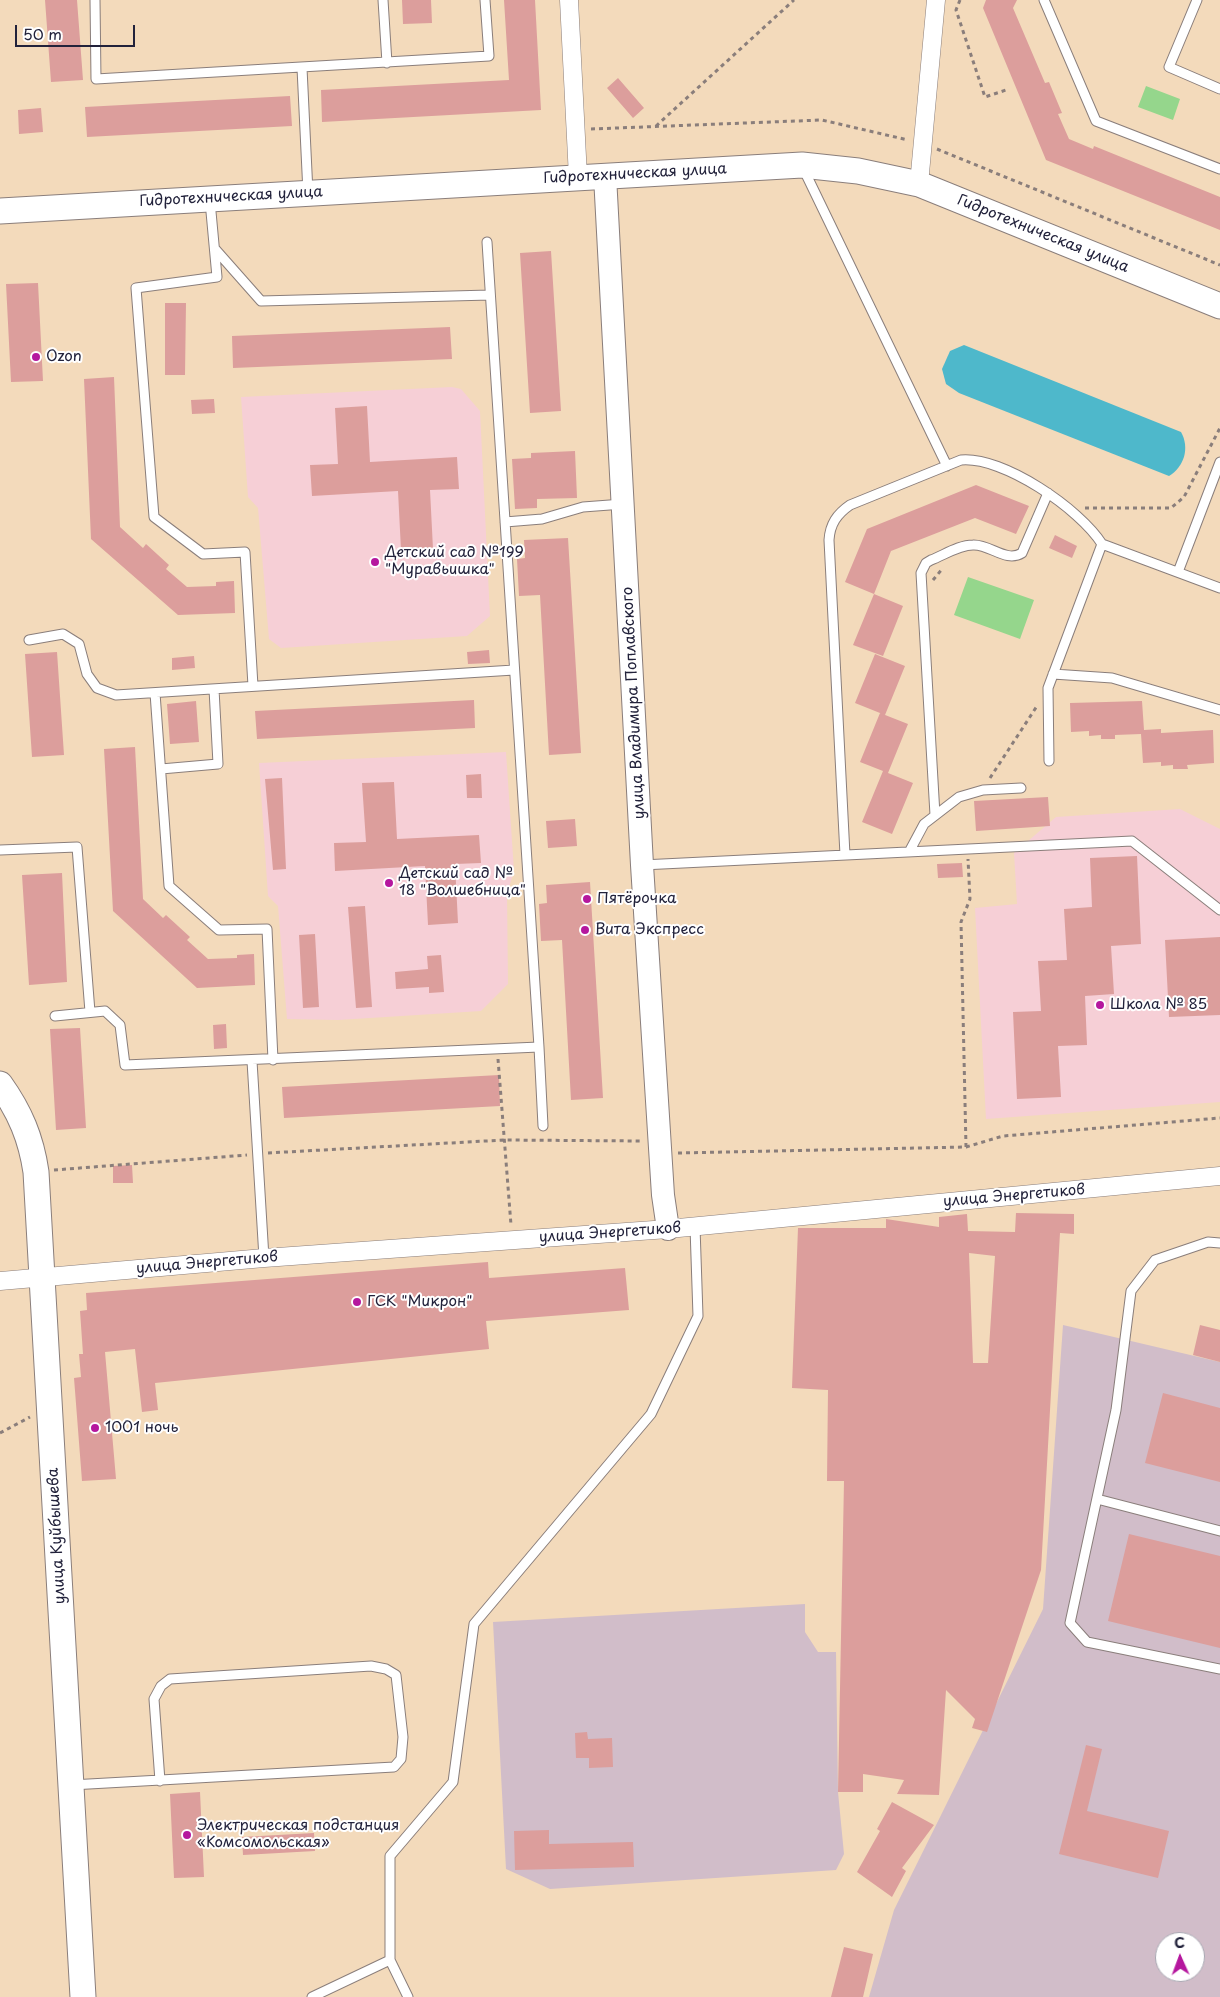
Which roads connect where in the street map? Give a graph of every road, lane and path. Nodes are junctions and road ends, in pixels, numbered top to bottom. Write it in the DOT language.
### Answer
graph roads {
  1 [pos="95,0"];
  2 [pos="383,0"];
  3 [pos="486,0"];
  4 [pos="569,0"];
  5 [pos="794,0"];
  6 [pos="936,0"];
  7 [pos="960,0"];
  8 [pos="1044,0"];
  9 [pos="1197,0"];
  10 [pos="387,63"];
  11 [pos="302,68"];
  12 [pos="1220,89"];
  13 [pos="1006,90"];
  14 [pos="655,126"];
  15 [pos="802,166"];
  16 [pos="1220,169"];
  17 [pos="605,176"];
  18 [pos="578,177"];
  19 [pos="919,184"];
  20 [pos="308,193"];
  21 [pos="209,198"];
  22 [pos="0,205"];
  23 [pos="26,209"];
  24 [pos="0,211"];
  25 [pos="487,242"];
  26 [pos="214,249"];
  27 [pos="490,296"];
  28 [pos="1220,306"];
  29 [pos="1220,428"];
  30 [pos="1220,462"];
  31 [pos="947,466"];
  32 [pos="1048,493"];
  33 [pos="623,504"];
  34 [pos="1067,508"];
  35 [pos="505,522"];
  36 [pos="1102,544"];
  37 [pos="950,552"];
  38 [pos="1178,572"];
  39 [pos="1220,588"];
  40 [pos="921,590"];
  41 [pos="29,640"];
  42 [pos="514,670"];
  43 [pos="1053,674"];
  44 [pos="253,686"];
  45 [pos="1048,688"];
  46 [pos="214,689"];
  47 [pos="155,692"];
  48 [pos="1220,710"];
  49 [pos="1049,761"];
  50 [pos="160,769"];
  51 [pos="1021,788"];
  52 [pos="983,790"];
  53 [pos="934,815"];
  54 [pos="0,850"];
  55 [pos="967,850"];
  56 [pos="910,852"];
  57 [pos="845,855"];
  58 [pos="642,865"];
  59 [pos="1220,910"];
  60 [pos="90,1012"];
  61 [pos="55,1016"];
  62 [pos="539,1048"];
  63 [pos="497,1049"];
  64 [pos="273,1060"];
  65 [pos="252,1061"];
  66 [pos="0,1084"];
  67 [pos="1220,1118"];
  68 [pos="543,1126"];
  69 [pos="504,1140"];
  70 [pos="654,1147"];
  71 [pos="966,1147"];
  72 [pos="258,1154"];
  73 [pos="36,1172"];
  74 [pos="1220,1176"];
  75 [pos="695,1226"];
  76 [pos="668,1229"];
  77 [pos="512,1240"];
  78 [pos="1220,1243"];
  79 [pos="264,1258"];
  80 [pos="41,1277"];
  81 [pos="0,1281"];
  82 [pos="49,1406"];
  83 [pos="0,1433"];
  84 [pos="1097,1499"];
  85 [pos="1220,1531"];
  86 [pos="1220,1669"];
  87 [pos="160,1780"];
  88 [pos="71,1786"];
  89 [pos="390,1960"];
  90 [pos="84,1997"];
  91 [pos="312,1997"];
  92 [pos="408,1997"];
  1 -- 11 [label="lane"];
  2 -- 10 [label="lane"];
  3 -- 10 [label="lane"];
  4 -- 18 [label="street"];
  5 -- 14 [label="path"];
  6 -- 19 [label="street"];
  7 -- 13 [label="path"];
  8 -- 16 [label="lane"];
  9 -- 12 [label="lane"];
  10 -- 11 [label="lane"];
  11 -- 20 [label="lane"];
  15 -- 17 [label="main road, Гидротехническая улица"];
  15 -- 19 [label="main road, Гидротехническая улица"];
  15 -- 31 [label="lane"];
  17 -- 18 [label="main road, Гидротехническая улица"];
  17 -- 33 [label="street, улица Владимира Поплавского"];
  18 -- 20 [label="main road, Гидротехническая улица"];
  19 -- 28 [label="main road, Гидротехническая улица"];
  20 -- 21 [label="main road, Гидротехническая улица"];
  21 -- 23 [label="main road, Гидротехническая улица"];
  21 -- 26 [label="lane"];
  22 -- 23 [label="main road"];
  23 -- 24 [label="main road"];
  25 -- 27 [label="lane"];
  26 -- 27 [label="lane"];
  26 -- 44 [label="lane"];
  27 -- 35 [label="lane"];
  29 -- 34 [label="path"];
  30 -- 38 [label="lane"];
  31 -- 32 [label="lane"];
  31 -- 57 [label="lane"];
  32 -- 34 [label="lane"];
  32 -- 37 [label="lane"];
  33 -- 35 [label="lane"];
  33 -- 58 [label="street, улица Владимира Поплавского"];
  34 -- 36 [label="lane"];
  35 -- 42 [label="lane"];
  36 -- 38 [label="lane"];
  36 -- 43 [label="lane"];
  37 -- 40 [label="path"];
  37 -- 40 [label="lane"];
  38 -- 39 [label="lane"];
  40 -- 53 [label="lane"];
  41 -- 47 [label="lane"];
  42 -- 44 [label="lane"];
  42 -- 62 [label="lane"];
  43 -- 45 [label="lane"];
  43 -- 48 [label="lane"];
  44 -- 46 [label="lane"];
  45 -- 49 [label="lane"];
  45 -- 52 [label="path"];
  46 -- 47 [label="lane"];
  46 -- 50 [label="lane"];
  47 -- 50 [label="lane"];
  50 -- 64 [label="lane"];
  51 -- 52 [label="lane"];
  52 -- 53 [label="lane"];
  53 -- 56 [label="lane"];
  54 -- 60 [label="lane"];
  55 -- 56 [label="lane"];
  55 -- 59 [label="lane"];
  55 -- 71 [label="path"];
  56 -- 57 [label="lane"];
  57 -- 58 [label="lane"];
  58 -- 70 [label="street, улица Владимира Поплавского"];
  60 -- 61 [label="lane"];
  60 -- 65 [label="lane"];
  62 -- 63 [label="lane"];
  62 -- 68 [label="lane"];
  63 -- 64 [label="lane"];
  63 -- 69 [label="path"];
  64 -- 65 [label="lane"];
  65 -- 72 [label="lane"];
  66 -- 73 [label="main road, улица Куйбышева"];
  67 -- 71 [label="path"];
  69 -- 70 [label="path"];
  69 -- 72 [label="path"];
  69 -- 77 [label="path"];
  70 -- 71 [label="path"];
  70 -- 76 [label="street, улица Владимира Поплавского"];
  72 -- 73 [label="path"];
  72 -- 79 [label="lane"];
  73 -- 80 [label="main road, улица Куйбышева"];
  74 -- 75 [label="street, улица Энергетиков"];
  75 -- 76 [label="street, улица Энергетиков"];
  75 -- 89 [label="lane"];
  76 -- 77 [label="street, улица Энергетиков"];
  77 -- 79 [label="street, улица Энергетиков"];
  78 -- 84 [label="lane"];
  79 -- 80 [label="street, улица Энергетиков"];
  80 -- 81 [label="street, улица Энергетиков"];
  80 -- 82 [label="main road, улица Куйбышева"];
  82 -- 83 [label="path"];
  82 -- 88 [label="main road, улица Куйбышева"];
  84 -- 85 [label="lane"];
  84 -- 86 [label="lane"];
  87 -- 87 [label="lane"];
  87 -- 88 [label="lane"];
  88 -- 90 [label="main road, улица Куйбышева"];
  89 -- 91 [label="lane"];
  89 -- 92 [label="lane"];
}
